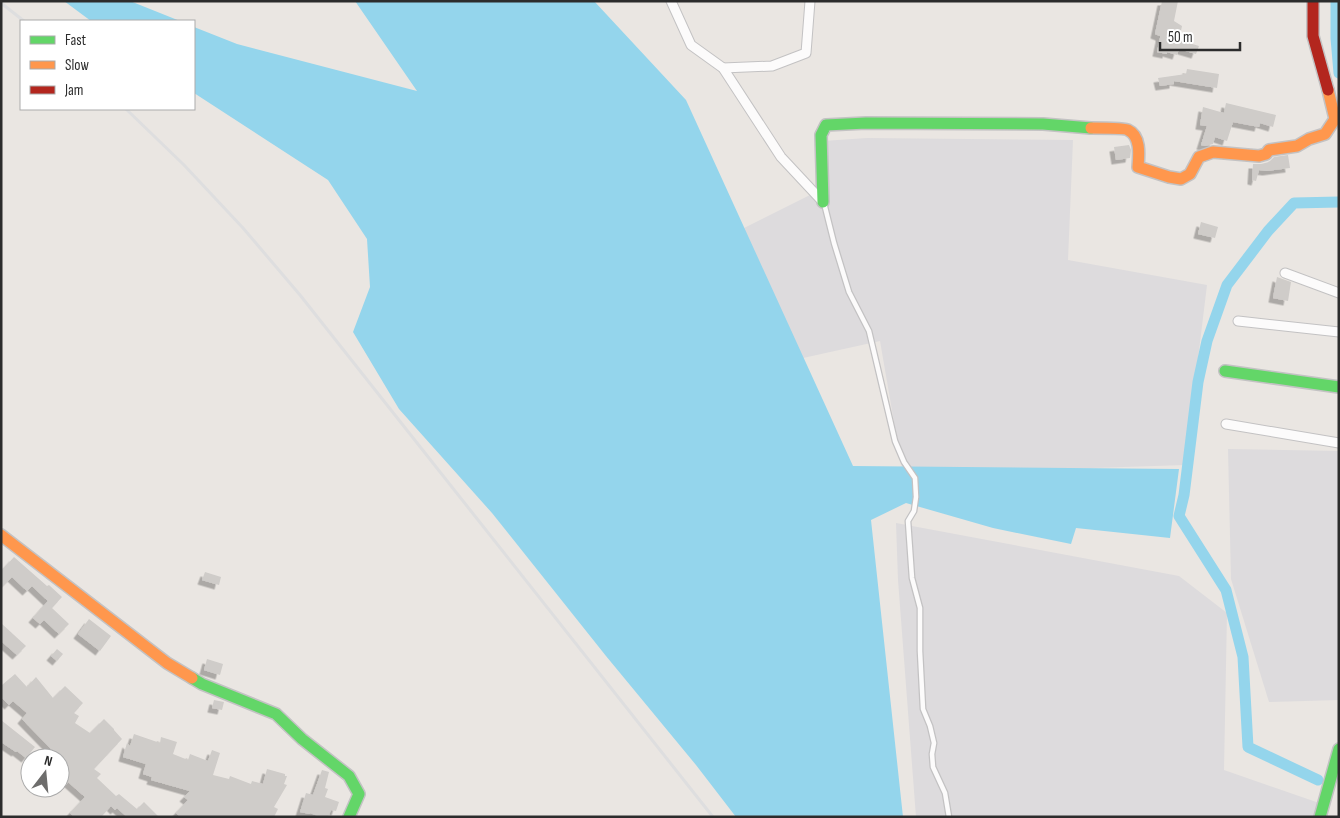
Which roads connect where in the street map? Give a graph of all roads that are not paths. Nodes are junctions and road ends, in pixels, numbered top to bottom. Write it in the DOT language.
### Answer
graph roads {
  1 [pos="671,1"];
  2 [pos="810,1"];
  3 [pos="1313,1"];
  4 [pos="723,68"];
  5 [pos="823,202"];
  6 [pos="1285,273"];
  7 [pos="1339,293"];
  8 [pos="1238,321"];
  9 [pos="1339,332"];
  10 [pos="1225,371"];
  11 [pos="1339,387"];
  12 [pos="1226,424"];
  13 [pos="1339,443"];
  14 [pos="1,535"];
  15 [pos="1339,749"];
  16 [pos="349,817"];
  17 [pos="949,817"];
  18 [pos="1320,817"];
  1 -- 4 [label="street"];
  2 -- 4 [label="street"];
  3 -- 5 [label="street"];
  4 -- 5 [label="street"];
  5 -- 17 [label="lane"];
  6 -- 7 [label="street"];
  8 -- 9 [label="street"];
  10 -- 11 [label="street"];
  12 -- 13 [label="street"];
  14 -- 16 [label="street"];
  15 -- 18 [label="street"];
}
